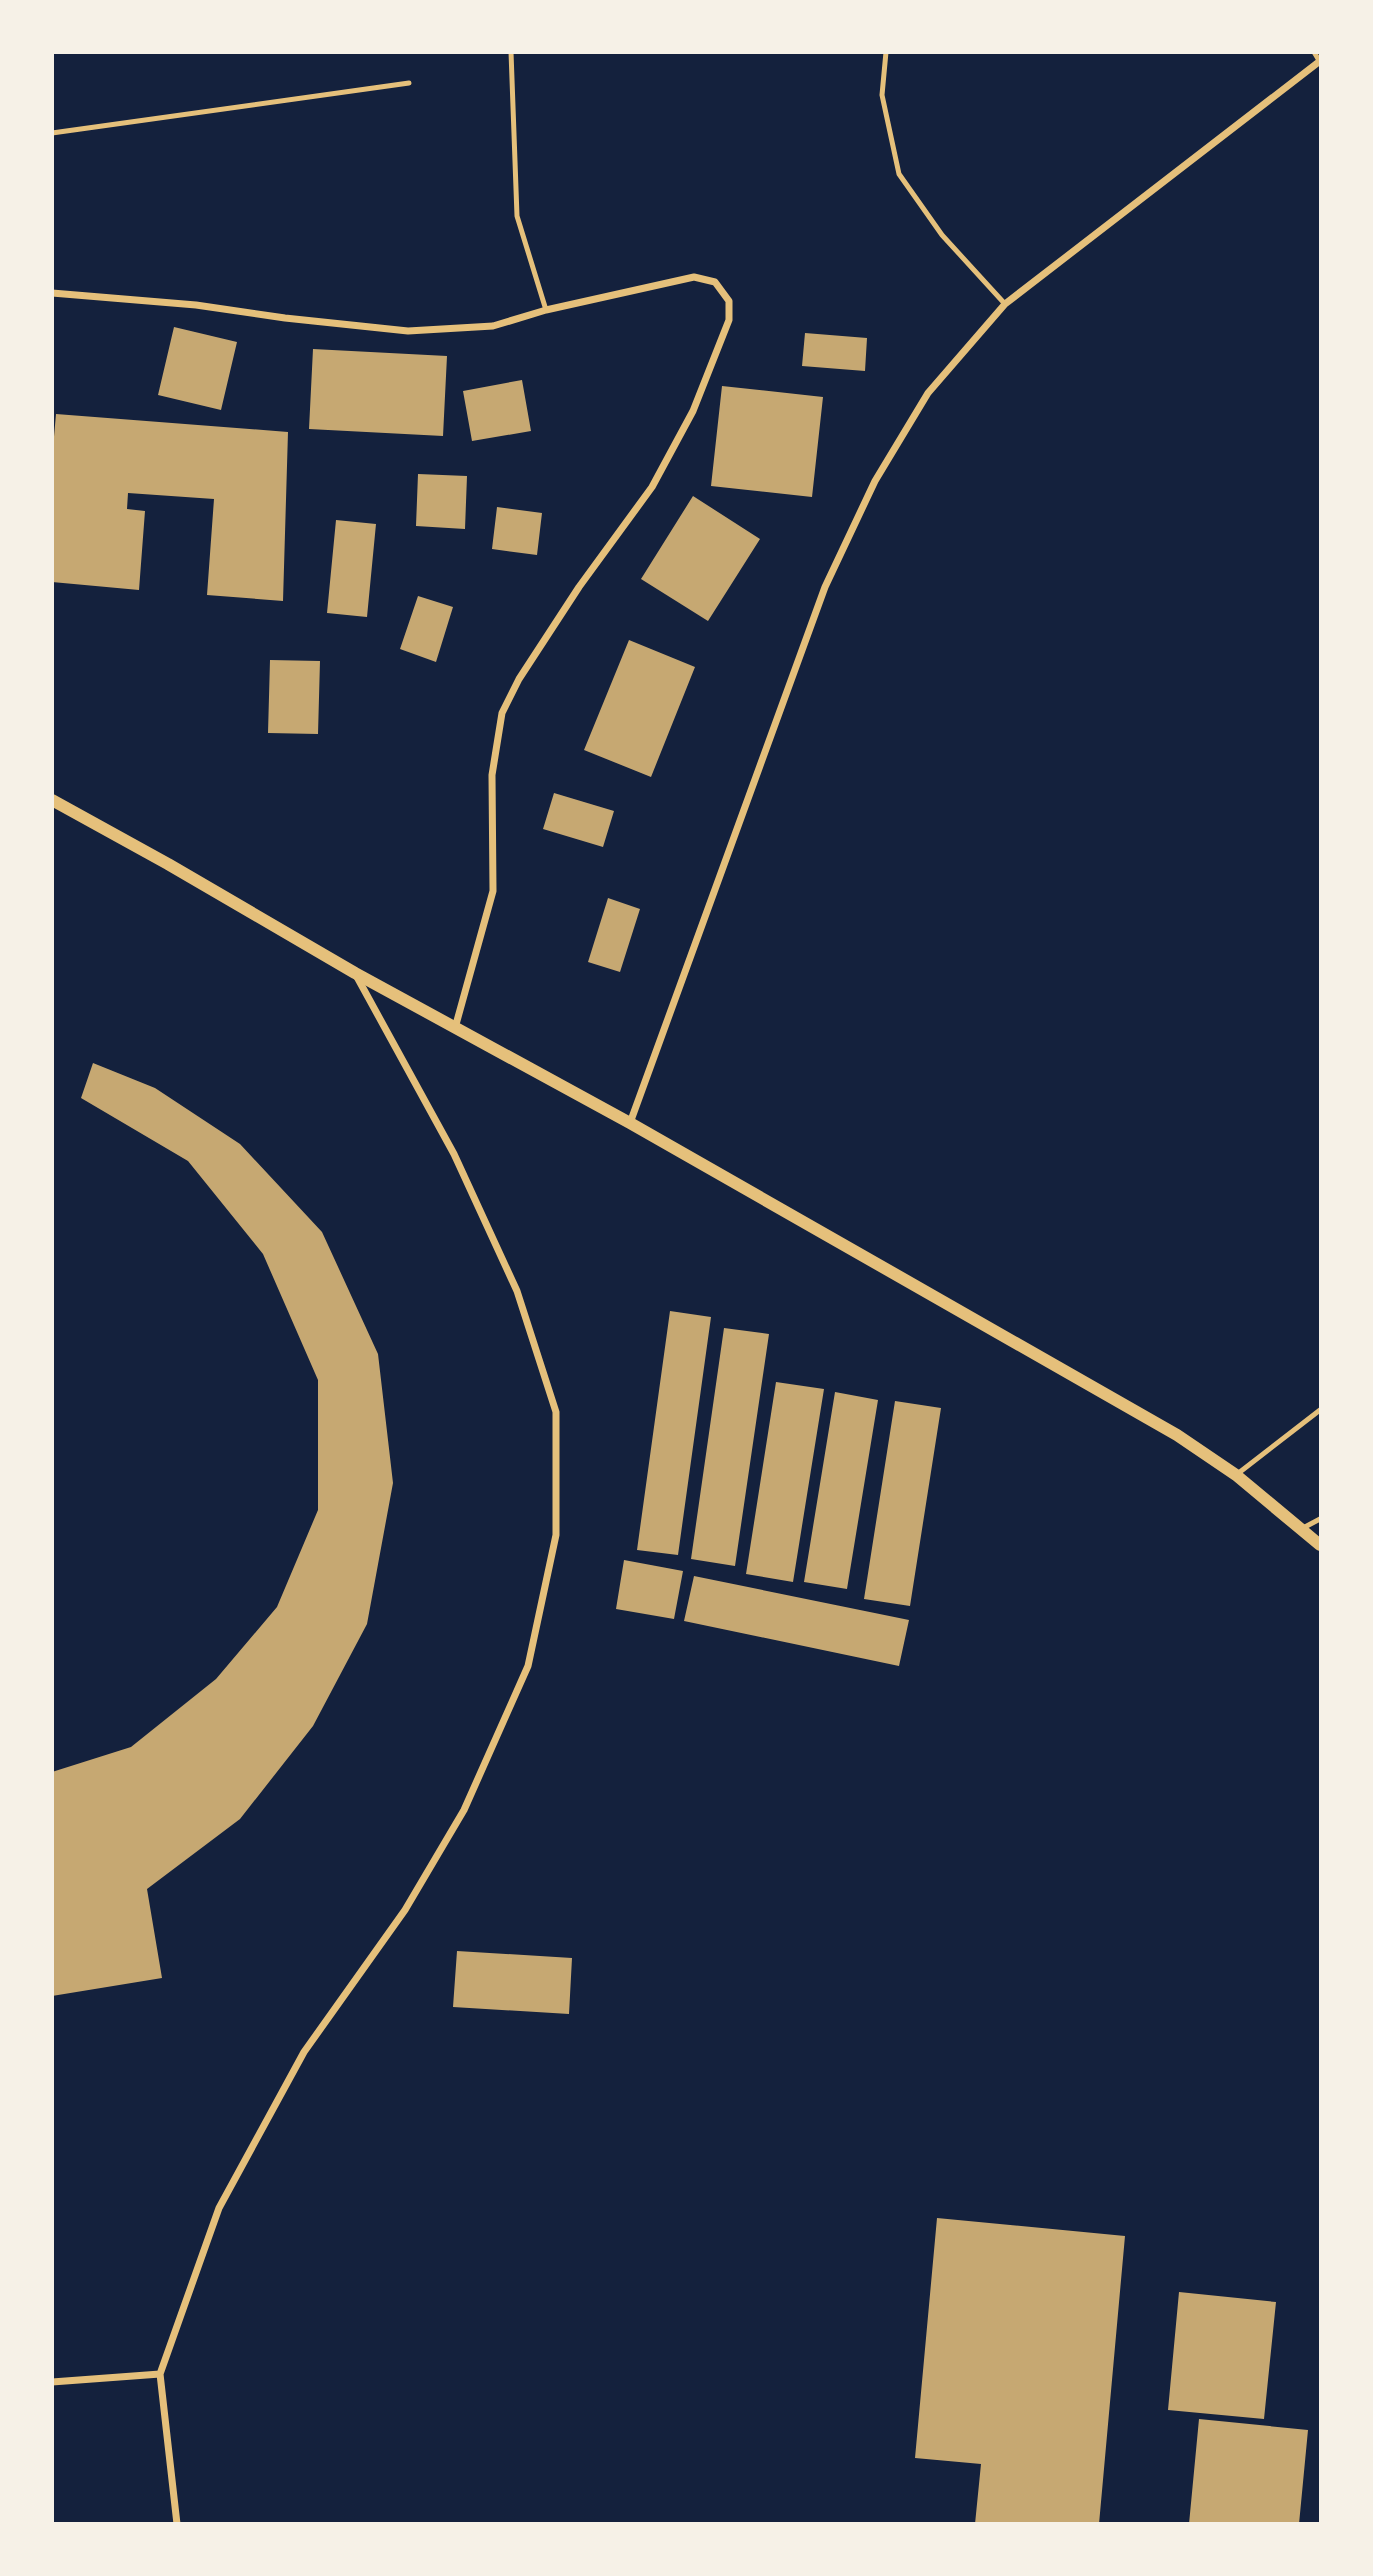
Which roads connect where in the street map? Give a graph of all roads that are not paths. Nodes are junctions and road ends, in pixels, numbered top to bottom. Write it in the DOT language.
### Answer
graph roads {
  1 [pos="511,52"];
  2 [pos="886,52"];
  3 [pos="1314,52"];
  4 [pos="1320,62"];
  5 [pos="409,83"];
  6 [pos="52,134"];
  7 [pos="52,293"];
  8 [pos="1005,304"];
  9 [pos="546,310"];
  10 [pos="52,800"];
  11 [pos="355,973"];
  12 [pos="455,1028"];
  13 [pos="630,1123"];
  14 [pos="1321,1410"];
  15 [pos="1236,1475"];
  16 [pos="1321,1518"];
  17 [pos="1303,1528"];
  18 [pos="1321,1545"];
  19 [pos="160,2374"];
  20 [pos="52,2382"];
  21 [pos="177,2524"];
  1 -- 9 [label="lane"];
  2 -- 8 [label="lane"];
  3 -- 4 [label="lane"];
  4 -- 8 [label="street"];
  5 -- 6 [label="lane"];
  7 -- 9 [label="street"];
  8 -- 13 [label="street"];
  9 -- 12 [label="street"];
  10 -- 11 [label="street"];
  11 -- 12 [label="street"];
  11 -- 19 [label="street"];
  12 -- 13 [label="street"];
  13 -- 15 [label="street"];
  14 -- 15 [label="lane"];
  15 -- 17 [label="street"];
  16 -- 17 [label="lane"];
  17 -- 18 [label="street"];
  19 -- 20 [label="street"];
  19 -- 21 [label="street"];
}
